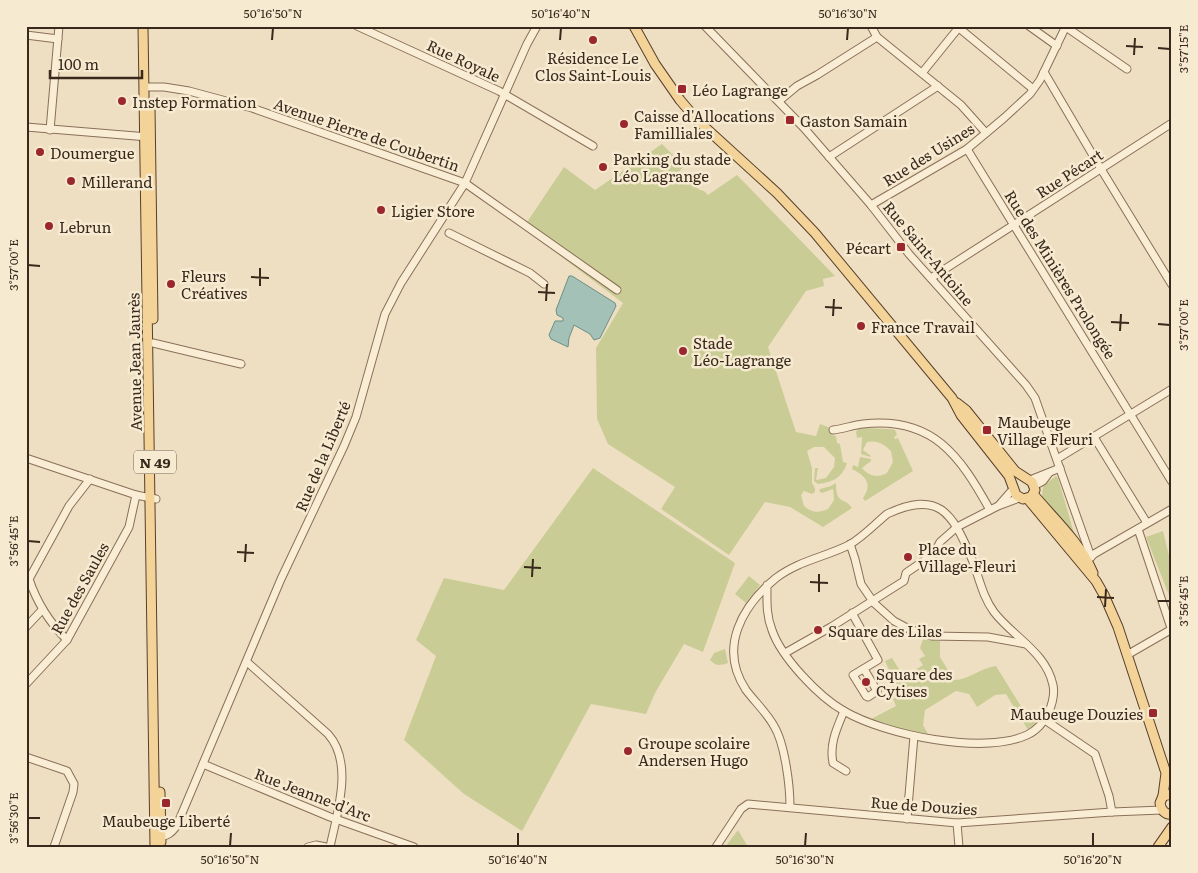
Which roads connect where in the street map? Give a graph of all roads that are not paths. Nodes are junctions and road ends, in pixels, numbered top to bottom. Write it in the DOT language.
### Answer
graph roads {
  1 [pos="60,26"];
  2 [pos="143,26"];
  3 [pos="149,26"];
  4 [pos="357,26"];
  5 [pos="538,26"];
  6 [pos="634,26"];
  7 [pos="718,26"];
  8 [pos="871,26"];
  9 [pos="1029,26"];
  10 [pos="1066,26"];
  11 [pos="959,27"];
  12 [pos="708,29"];
  13 [pos="26,35"];
  14 [pos="877,37"];
  15 [pos="58,39"];
  16 [pos="1057,46"];
  17 [pos="1127,70"];
  18 [pos="1044,72"];
  19 [pos="922,73"];
  20 [pos="938,86"];
  21 [pos="147,87"];
  22 [pos="1033,89"];
  23 [pos="504,94"];
  24 [pos="779,101"];
  25 [pos="1172,123"];
  26 [pos="26,127"];
  27 [pos="50,130"];
  28 [pos="986,133"];
  29 [pos="148,137"];
  30 [pos="593,146"];
  31 [pos="967,149"];
  32 [pos="830,157"];
  33 [pos="1101,169"];
  34 [pos="465,183"];
  35 [pos="871,205"];
  36 [pos="1014,225"];
  37 [pos="449,233"];
  38 [pos="931,278"];
  39 [pos="544,284"];
  40 [pos="1172,284"];
  41 [pos="149,289"];
  42 [pos="617,290"];
  43 [pos="153,343"];
  44 [pos="241,364"];
  45 [pos="1172,389"];
  46 [pos="952,398"];
  47 [pos="1131,414"];
  48 [pos="833,430"];
  49 [pos="1094,436"];
  50 [pos="26,458"];
  51 [pos="1057,459"];
  52 [pos="1060,468"];
  53 [pos="90,480"];
  54 [pos="1172,482"];
  55 [pos="1014,488"];
  56 [pos="1028,489"];
  57 [pos="136,495"];
  58 [pos="153,499"];
  59 [pos="998,506"];
  60 [pos="1172,509"];
  61 [pos="990,510"];
  62 [pos="1147,523"];
  63 [pos="958,527"];
  64 [pos="1138,529"];
  65 [pos="850,544"];
  66 [pos="1089,559"];
  67 [pos="1096,581"];
  68 [pos="767,586"];
  69 [pos="872,600"];
  70 [pos="42,610"];
  71 [pos="852,613"];
  72 [pos="26,627"];
  73 [pos="1172,630"];
  74 [pos="1002,631"];
  75 [pos="67,640"];
  76 [pos="1028,644"];
  77 [pos="785,653"];
  78 [pos="1127,655"];
  79 [pos="247,662"];
  80 [pos="864,669"];
  81 [pos="26,684"];
  82 [pos="844,711"];
  83 [pos="1045,720"];
  84 [pos="914,736"];
  85 [pos="26,757"];
  86 [pos="203,764"];
  87 [pos="846,771"];
  88 [pos="1166,773"];
  89 [pos="1172,786"];
  90 [pos="1165,796"];
  91 [pos="790,807"];
  92 [pos="1144,810"];
  93 [pos="1112,812"];
  94 [pos="1166,812"];
  95 [pos="336,819"];
  96 [pos="907,819"];
  97 [pos="957,824"];
  98 [pos="1170,833"];
  99 [pos="158,837"];
  100 [pos="54,847"];
  101 [pos="155,847"];
  102 [pos="161,847"];
  103 [pos="308,847"];
  104 [pos="326,847"];
  105 [pos="330,847"];
  106 [pos="414,847"];
  107 [pos="716,847"];
  108 [pos="958,847"];
  109 [pos="1158,847"];
  1 -- 15 [label="street"];
  2 -- 21 [label="main road, Avenue Jean Jaurès / N 49"];
  3 -- 21 [label="main road, Avenue Jean Jaurès / N 49"];
  4 -- 23 [label="street, Rue Royale"];
  5 -- 23 [label="street, Rue de la Liberté"];
  6 -- 46 [label="main road"];
  7 -- 12 [label="street"];
  8 -- 14 [label="street"];
  9 -- 16 [label="street"];
  10 -- 16 [label="street, Rue des Usines"];
  10 -- 17 [label="street"];
  11 -- 19 [label="street"];
  11 -- 22 [label="street"];
  12 -- 24 [label="street, Rue Saint-Antoine"];
  13 -- 15 [label="street"];
  14 -- 19 [label="street"];
  14 -- 24 [label="street"];
  15 -- 27 [label="street"];
  16 -- 18 [label="street, Rue des Usines"];
  18 -- 22 [label="street, Rue des Usines"];
  18 -- 33 [label="street"];
  19 -- 20 [label="street"];
  20 -- 28 [label="street"];
  20 -- 32 [label="street"];
  21 -- 29 [label="main road, Avenue Jean Jaurès / N 49"];
  21 -- 34 [label="street, Avenue Pierre de Coubertin"];
  22 -- 28 [label="street, Rue des Usines"];
  23 -- 30 [label="street, Rue Royale"];
  23 -- 34 [label="street, Rue de la Liberté"];
  24 -- 32 [label="street, Rue Saint-Antoine"];
  25 -- 33 [label="street, Rue Pécart"];
  26 -- 27 [label="street"];
  27 -- 29 [label="street"];
  28 -- 31 [label="street, Rue des Usines"];
  29 -- 41 [label="main road, Avenue Jean Jaurès / N 49"];
  31 -- 35 [label="street, Rue des Usines"];
  31 -- 36 [label="street, Rue des Minières Prolongée"];
  32 -- 35 [label="street, Rue Saint-Antoine"];
  33 -- 36 [label="street, Rue Pécart"];
  33 -- 40 [label="street"];
  34 -- 42 [label="street, Avenue Pierre de Coubertin"];
  34 -- 79 [label="street, Rue de la Liberté"];
  35 -- 38 [label="street, Rue Saint-Antoine"];
  36 -- 38 [label="street, Rue Pécart"];
  36 -- 47 [label="street, Rue des Minières Prolongée"];
  37 -- 39 [label="street"];
  38 -- 51 [label="street, Rue Saint-Antoine"];
  41 -- 43 [label="main road, Avenue Jean Jaurès / N 49"];
  41 -- 58 [label="main road, Avenue Jean Jaurès / N 49"];
  43 -- 44 [label="street"];
  43 -- 58 [label="main road, Avenue Jean Jaurès / N 49"];
  45 -- 47 [label="street"];
  46 -- 55 [label="main road"];
  46 -- 56 [label="main road"];
  47 -- 49 [label="street"];
  47 -- 54 [label="street, Rue des Minières Prolongée"];
  48 -- 61 [label="street"];
  49 -- 51 [label="street"];
  49 -- 62 [label="street"];
  50 -- 53 [label="street"];
  51 -- 52 [label="street, Rue Saint-Antoine"];
  52 -- 56 [label="street"];
  52 -- 66 [label="street, Rue Saint-Antoine"];
  53 -- 57 [label="street"];
  53 -- 70 [label="street"];
  55 -- 56 [label="main road"];
  55 -- 56 [label="main road"];
  55 -- 59 [label="street"];
  56 -- 59 [label="street"];
  56 -- 66 [label="main road"];
  56 -- 67 [label="main road"];
  57 -- 58 [label="street"];
  57 -- 75 [label="street, Rue des Saules"];
  58 -- 99 [label="main road, Avenue Jean Jaurès / N 49"];
  59 -- 61 [label="street"];
  60 -- 62 [label="street"];
  61 -- 63 [label="street"];
  62 -- 64 [label="street"];
  63 -- 65 [label="street"];
  63 -- 69 [label="street"];
  63 -- 74 [label="street"];
  64 -- 66 [label="street"];
  64 -- 73 [label="street"];
  65 -- 68 [label="street"];
  65 -- 69 [label="street"];
  66 -- 67 [label="main road"];
  67 -- 78 [label="main road"];
  68 -- 77 [label="street"];
  68 -- 91 [label="street"];
  69 -- 71 [label="street"];
  69 -- 74 [label="street"];
  70 -- 72 [label="street"];
  70 -- 75 [label="street"];
  71 -- 77 [label="street"];
  71 -- 80 [label="street"];
  73 -- 78 [label="street"];
  74 -- 76 [label="street"];
  74 -- 76 [label="street"];
  75 -- 81 [label="street, Rue des Saules"];
  76 -- 83 [label="street"];
  77 -- 82 [label="street"];
  78 -- 88 [label="main road"];
  79 -- 86 [label="street, Rue de la Liberté"];
  79 -- 95 [label="street"];
  82 -- 84 [label="street"];
  82 -- 87 [label="street"];
  83 -- 84 [label="street"];
  83 -- 93 [label="street"];
  84 -- 96 [label="street"];
  85 -- 100 [label="street"];
  86 -- 95 [label="street, Rue Jeanne-d'Arc"];
  86 -- 99 [label="street, Rue de la Liberté"];
  88 -- 89 [label="main road"];
  88 -- 90 [label="main road"];
  90 -- 92 [label="street, Rue de Douzies"];
  90 -- 94 [label="main road"];
  91 -- 96 [label="street, Rue de Douzies"];
  91 -- 107 [label="street, Rue de Douzies"];
  92 -- 93 [label="street, Rue de Douzies"];
  92 -- 94 [label="street, Rue de Douzies"];
  93 -- 97 [label="street, Rue de Douzies"];
  94 -- 98 [label="main road"];
  95 -- 105 [label="street"];
  95 -- 106 [label="street, Rue Jeanne-d'Arc"];
  96 -- 97 [label="street, Rue de Douzies"];
  97 -- 108 [label="street"];
  98 -- 109 [label="main road"];
  99 -- 101 [label="main road, Avenue Jean Jaurès / N 49"];
  99 -- 102 [label="main road, Avenue Jean Jaurès / N 49"];
  103 -- 104 [label="street"];
}
